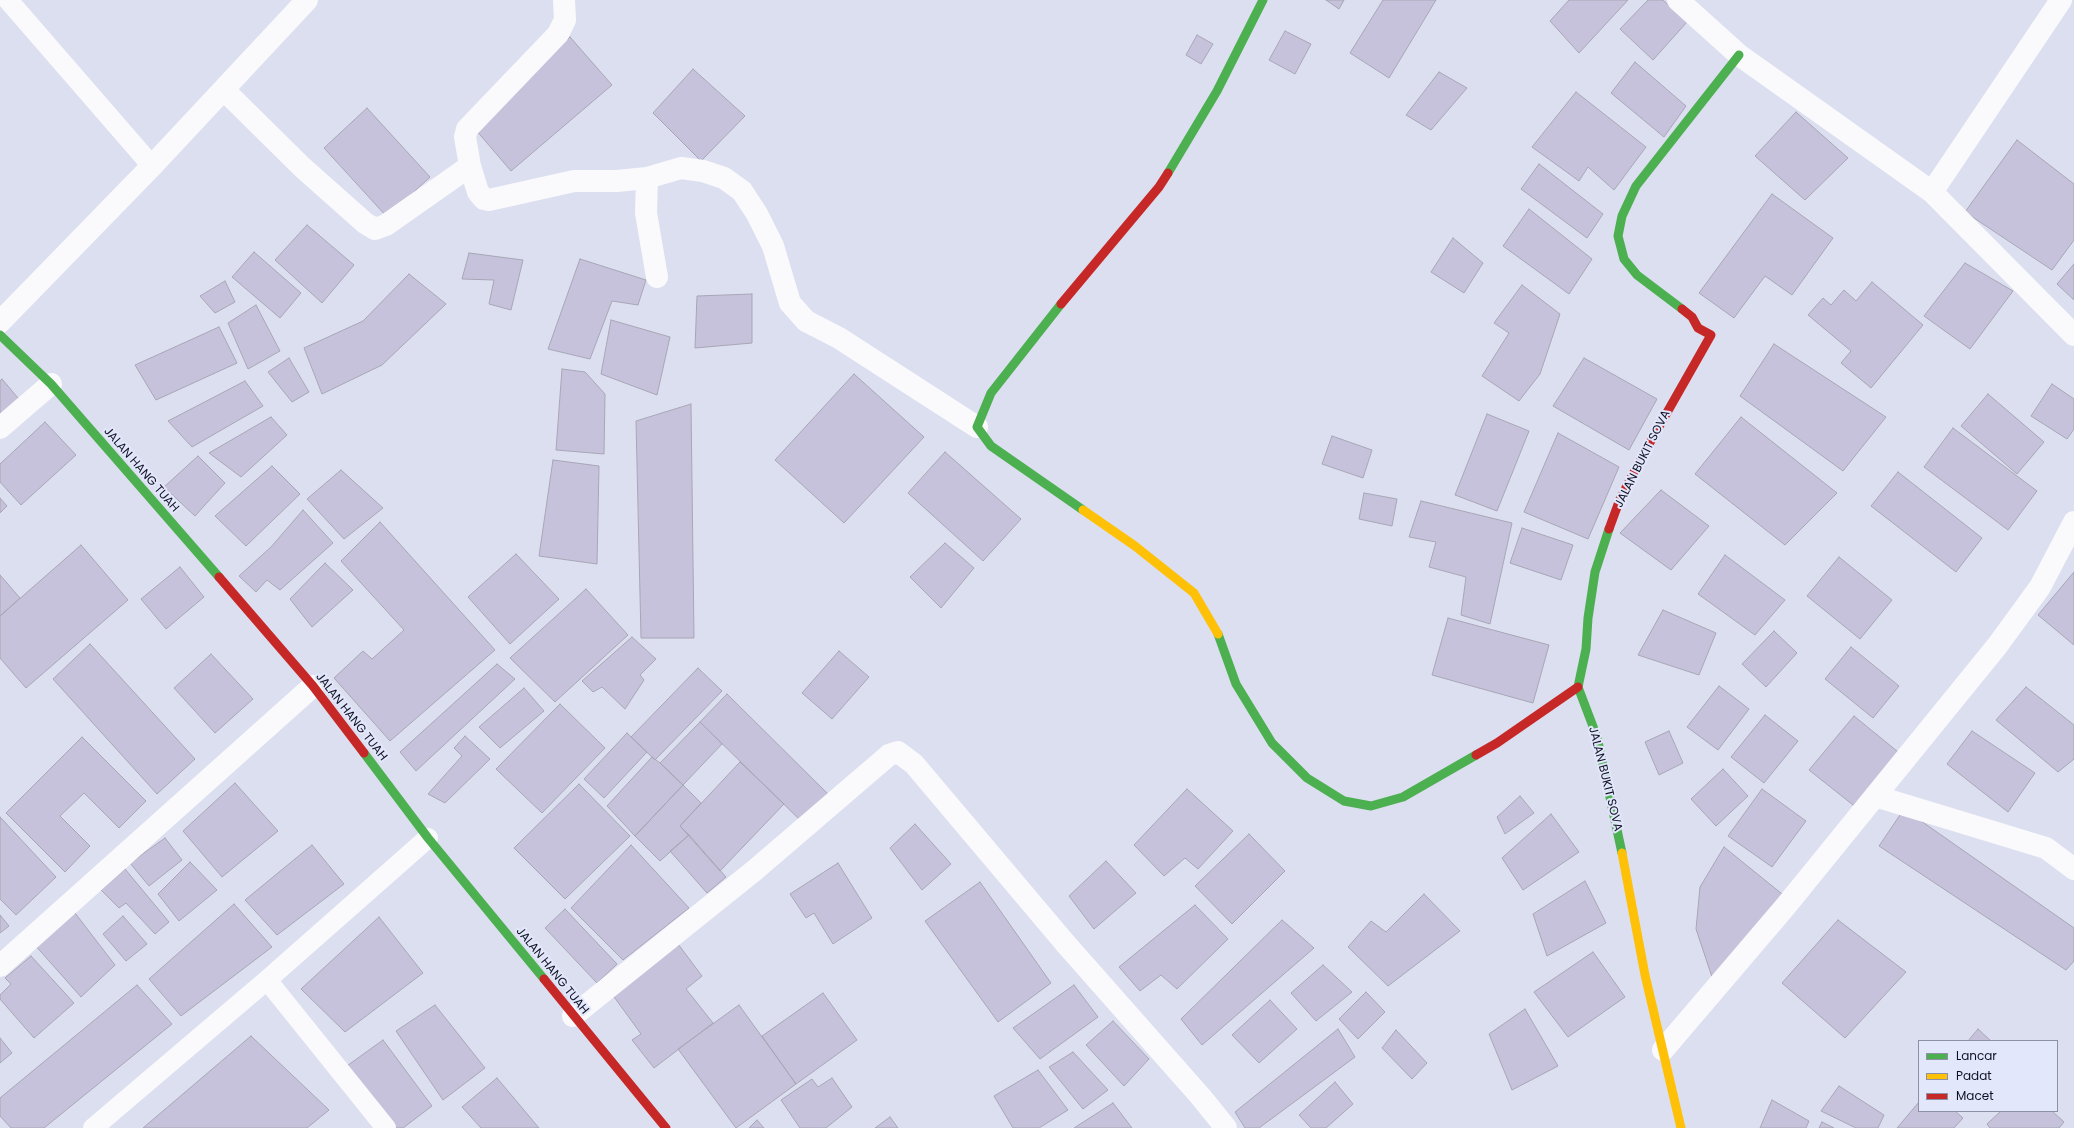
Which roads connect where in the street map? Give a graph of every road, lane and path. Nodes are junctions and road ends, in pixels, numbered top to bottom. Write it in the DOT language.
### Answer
graph roads {
  1 [pos="8,0"];
  2 [pos="307,0"];
  3 [pos="564,0"];
  4 [pos="1263,0"];
  5 [pos="1678,0"];
  6 [pos="2061,0"];
  7 [pos="1739,55"];
  8 [pos="224,90"];
  9 [pos="152,166"];
  10 [pos="470,166"];
  11 [pos="647,178"];
  12 [pos="1932,192"];
  13 [pos="657,277"];
  14 [pos="0,322"];
  15 [pos="0,335"];
  16 [pos="2074,335"];
  17 [pos="51,384"];
  18 [pos="978,427"];
  19 [pos="0,428"];
  20 [pos="2074,522"];
  21 [pos="313,686"];
  22 [pos="1578,687"];
  23 [pos="1874,796"];
  24 [pos="428,838"];
  25 [pos="2074,869"];
  26 [pos="0,966"];
  27 [pos="267,980"];
  28 [pos="573,1016"];
  29 [pos="1663,1050"];
  30 [pos="94,1128"];
  31 [pos="386,1128"];
  32 [pos="666,1128"];
  33 [pos="1226,1128"];
  34 [pos="1681,1128"];
  1 -- 9 [label="lane"];
  2 -- 8 [label="street"];
  3 -- 10 [label="street"];
  4 -- 18 [label="street"];
  5 -- 7 [label="street"];
  6 -- 12 [label="street"];
  7 -- 12 [label="street"];
  7 -- 22 [label="street, JALAN BUKIT SOVA"];
  8 -- 9 [label="street"];
  8 -- 10 [label="street"];
  9 -- 14 [label="street"];
  10 -- 11 [label="street"];
  11 -- 13 [label="street"];
  11 -- 18 [label="street"];
  12 -- 16 [label="street"];
  15 -- 17 [label="street, JALAN HANG TUAH"];
  17 -- 19 [label="street"];
  17 -- 21 [label="street, JALAN HANG TUAH"];
  18 -- 22 [label="street"];
  20 -- 23 [label="street"];
  21 -- 24 [label="street, JALAN HANG TUAH"];
  21 -- 26 [label="street"];
  22 -- 29 [label="street, JALAN BUKIT SOVA"];
  23 -- 25 [label="street"];
  23 -- 29 [label="street"];
  24 -- 27 [label="lane"];
  24 -- 28 [label="street, JALAN HANG TUAH"];
  27 -- 30 [label="lane"];
  27 -- 31 [label="lane"];
  28 -- 32 [label="street, JALAN HANG TUAH"];
  28 -- 33 [label="street"];
  29 -- 34 [label="street, JALAN BUKIT SOVA"];
}
